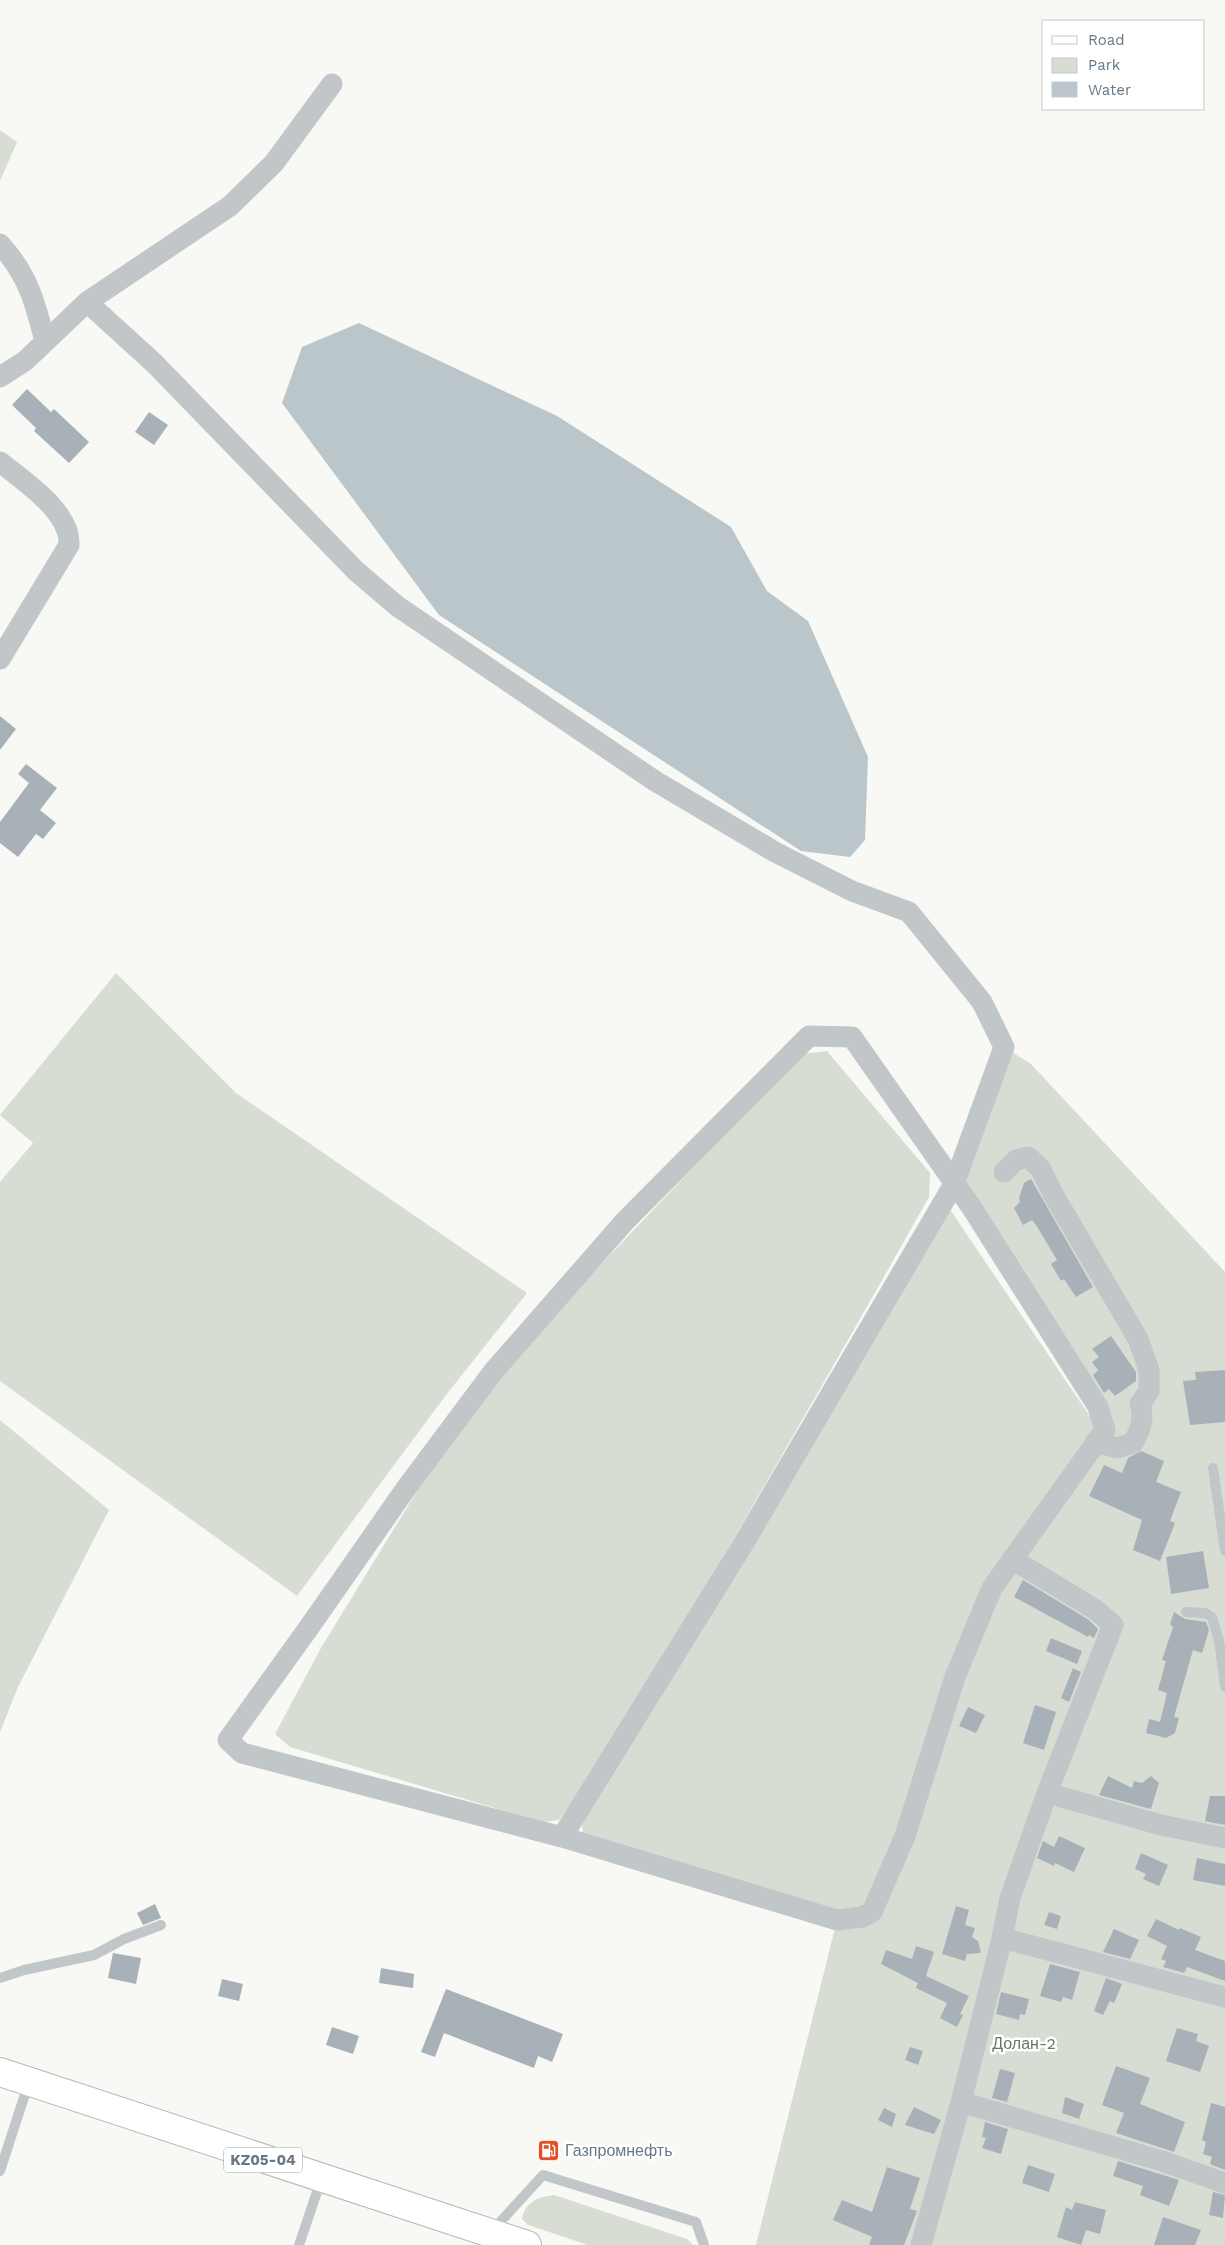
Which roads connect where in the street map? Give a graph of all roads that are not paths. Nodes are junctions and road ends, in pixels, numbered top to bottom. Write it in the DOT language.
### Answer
graph roads {
  1 [pos="332,84"];
  2 [pos="0,244"];
  3 [pos="87,302"];
  4 [pos="45,341"];
  5 [pos="0,377"];
  6 [pos="0,462"];
  7 [pos="0,659"];
  8 [pos="1004,1172"];
  9 [pos="954,1184"];
  10 [pos="1095,1442"];
  11 [pos="1213,1468"];
  12 [pos="1225,1551"];
  13 [pos="1012,1559"];
  14 [pos="1186,1612"];
  15 [pos="1225,1687"];
  16 [pos="1047,1793"];
  17 [pos="562,1837"];
  18 [pos="1225,1838"];
  19 [pos="161,1925"];
  20 [pos="1002,1938"];
  21 [pos="0,1978"];
  22 [pos="1225,1996"];
  23 [pos="0,2072"];
  24 [pos="29,2081"];
  25 [pos="961,2102"];
  26 [pos="0,2171"];
  27 [pos="321,2179"];
  28 [pos="1225,2183"];
  29 [pos="490,2233"];
  30 [pos="299,2245"];
  31 [pos="527,2245"];
  32 [pos="704,2245"];
  33 [pos="921,2245"];
  1 -- 3 [label="street"];
  2 -- 4 [label="street"];
  3 -- 4 [label="street"];
  3 -- 9 [label="street"];
  4 -- 5 [label="street"];
  6 -- 7 [label="street"];
  8 -- 10 [label="street"];
  9 -- 10 [label="street"];
  9 -- 17 [label="street"];
  9 -- 17 [label="street"];
  10 -- 13 [label="street"];
  11 -- 12 [label="lane"];
  13 -- 16 [label="street"];
  13 -- 17 [label="street"];
  14 -- 15 [label="lane"];
  16 -- 18 [label="street"];
  16 -- 20 [label="street"];
  19 -- 21 [label="lane"];
  20 -- 22 [label="street"];
  20 -- 25 [label="street"];
  23 -- 24 [label="main road, KZ05-04"];
  24 -- 26 [label="lane"];
  24 -- 27 [label="main road, KZ05-04"];
  25 -- 28 [label="street"];
  25 -- 33 [label="street"];
  27 -- 29 [label="main road, KZ05-04"];
  27 -- 30 [label="lane"];
  29 -- 31 [label="main road, KZ05-04"];
  29 -- 32 [label="lane"];
}
